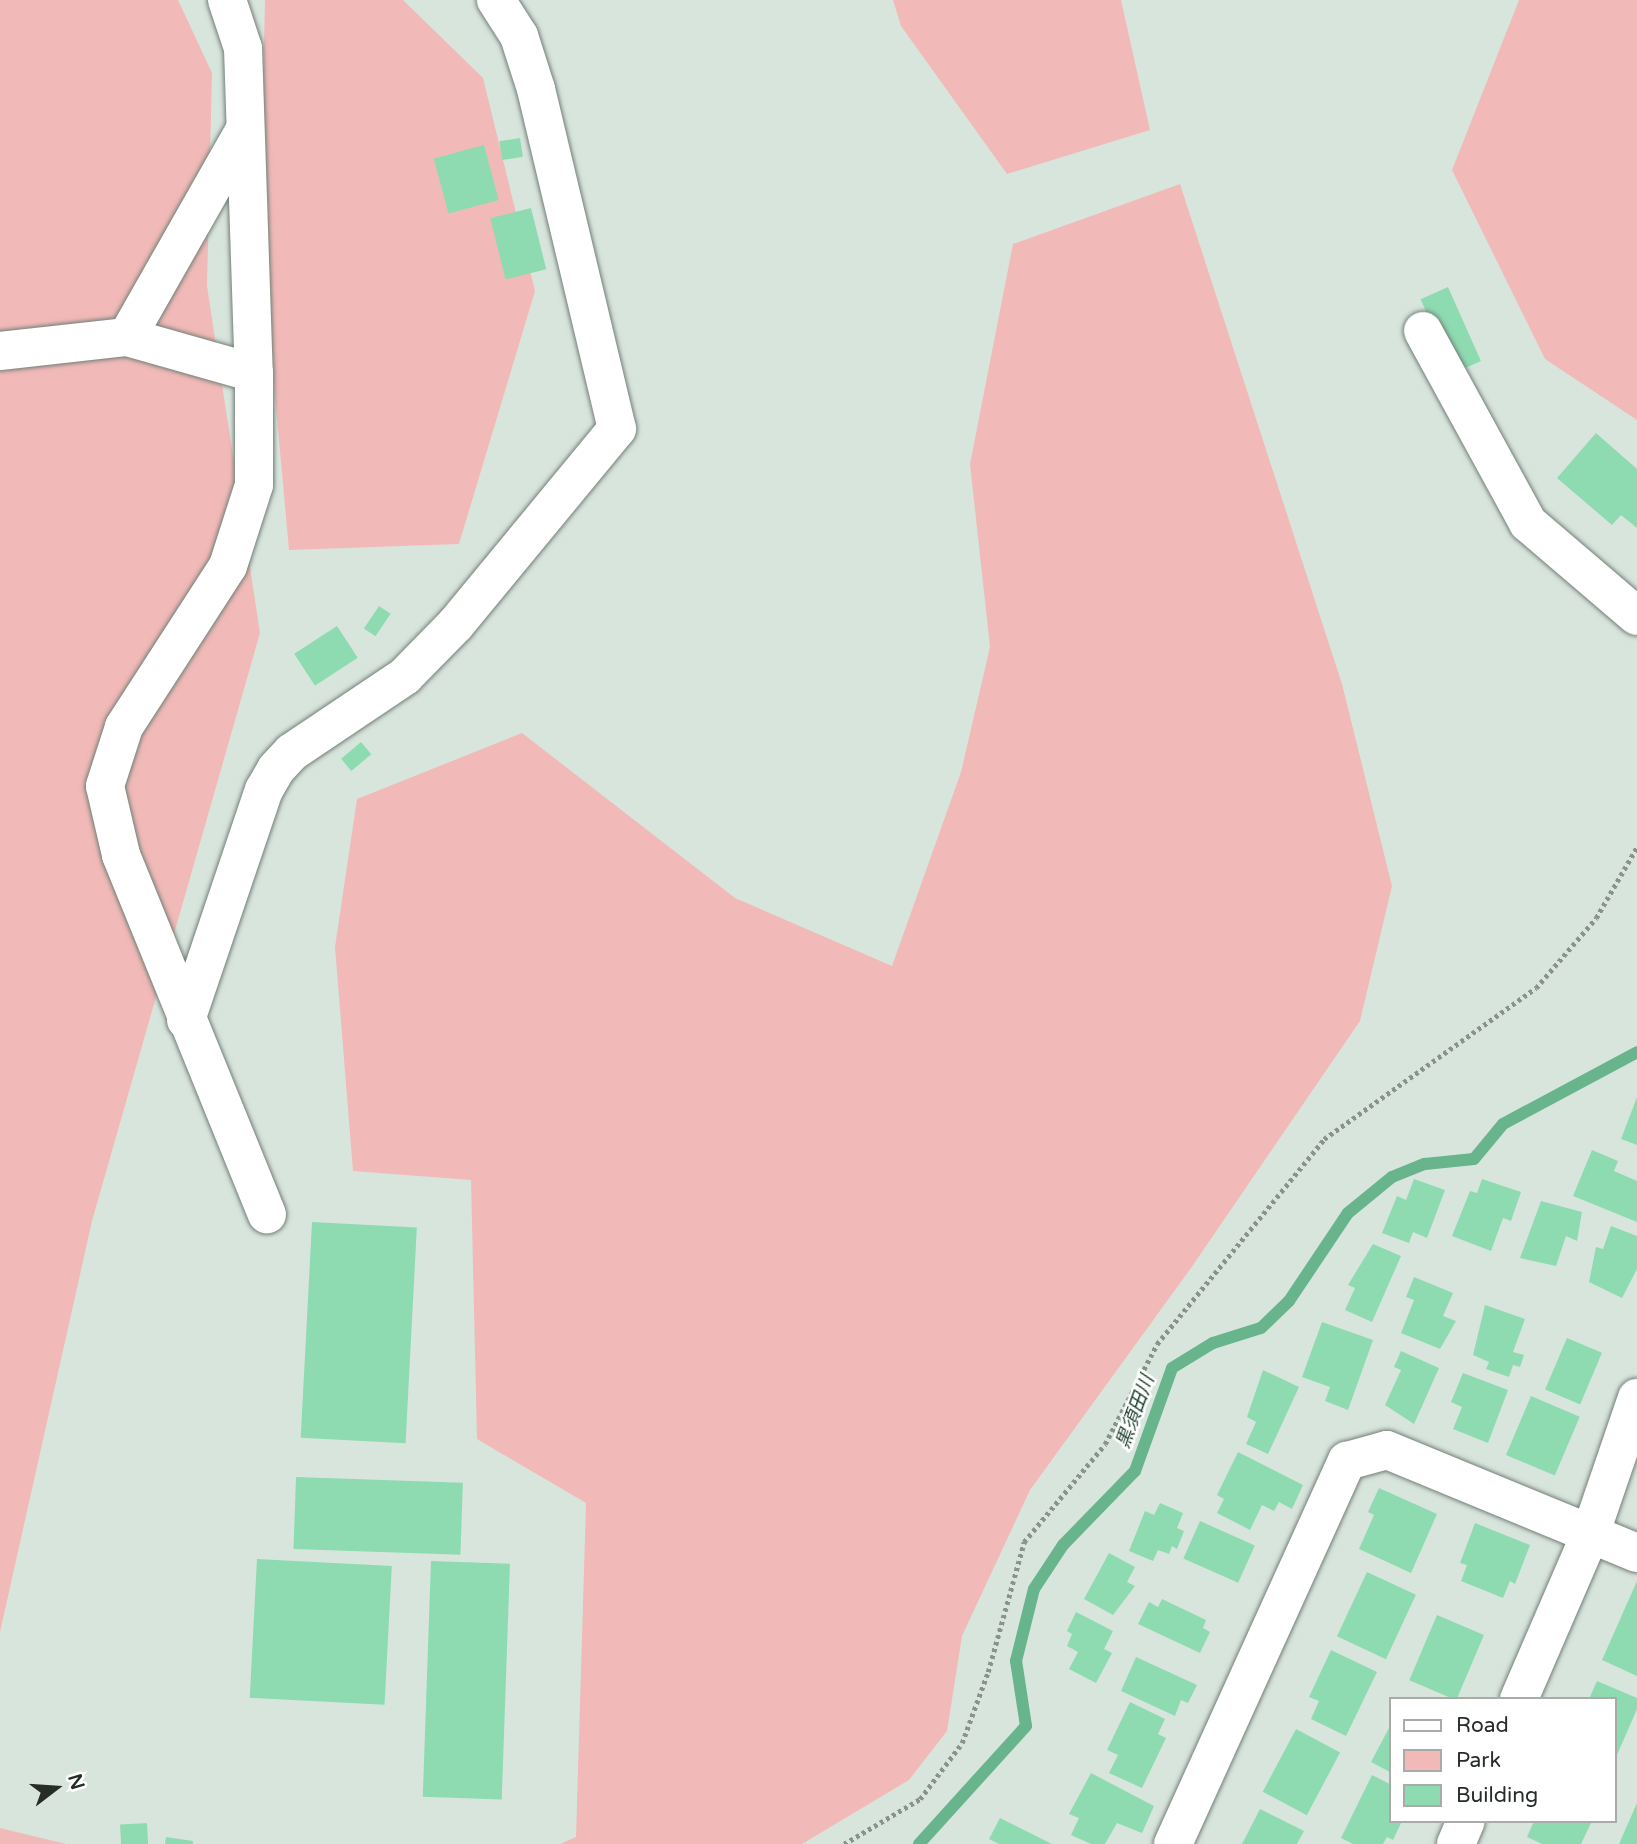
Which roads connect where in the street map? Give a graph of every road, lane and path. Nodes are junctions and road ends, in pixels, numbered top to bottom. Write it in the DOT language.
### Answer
graph roads {
  1 [pos="227,0"];
  2 [pos="496,0"];
  3 [pos="245,130"];
  4 [pos="1423,331"];
  5 [pos="127,337"];
  6 [pos="0,351"];
  7 [pos="254,373"];
  8 [pos="1637,616"];
  9 [pos="1637,847"];
  10 [pos="186,1020"];
  11 [pos="267,1214"];
  12 [pos="1637,1398"];
  13 [pos="1590,1535"];
  14 [pos="1637,1553"];
  15 [pos="1520,1697"];
  16 [pos="1465,1823"];
  17 [pos="844,1844"];
  18 [pos="1173,1844"];
  19 [pos="1456,1844"];
  1 -- 3 [label="street"];
  2 -- 10 [label="street"];
  3 -- 5 [label="street"];
  3 -- 7 [label="street"];
  4 -- 8 [label="street"];
  5 -- 6 [label="street"];
  5 -- 7 [label="street"];
  7 -- 10 [label="street"];
  9 -- 17 [label="path"];
  10 -- 11 [label="street"];
  12 -- 13 [label="street"];
  13 -- 14 [label="street"];
  13 -- 15 [label="street"];
  13 -- 18 [label="street"];
  16 -- 19 [label="street"];
}
